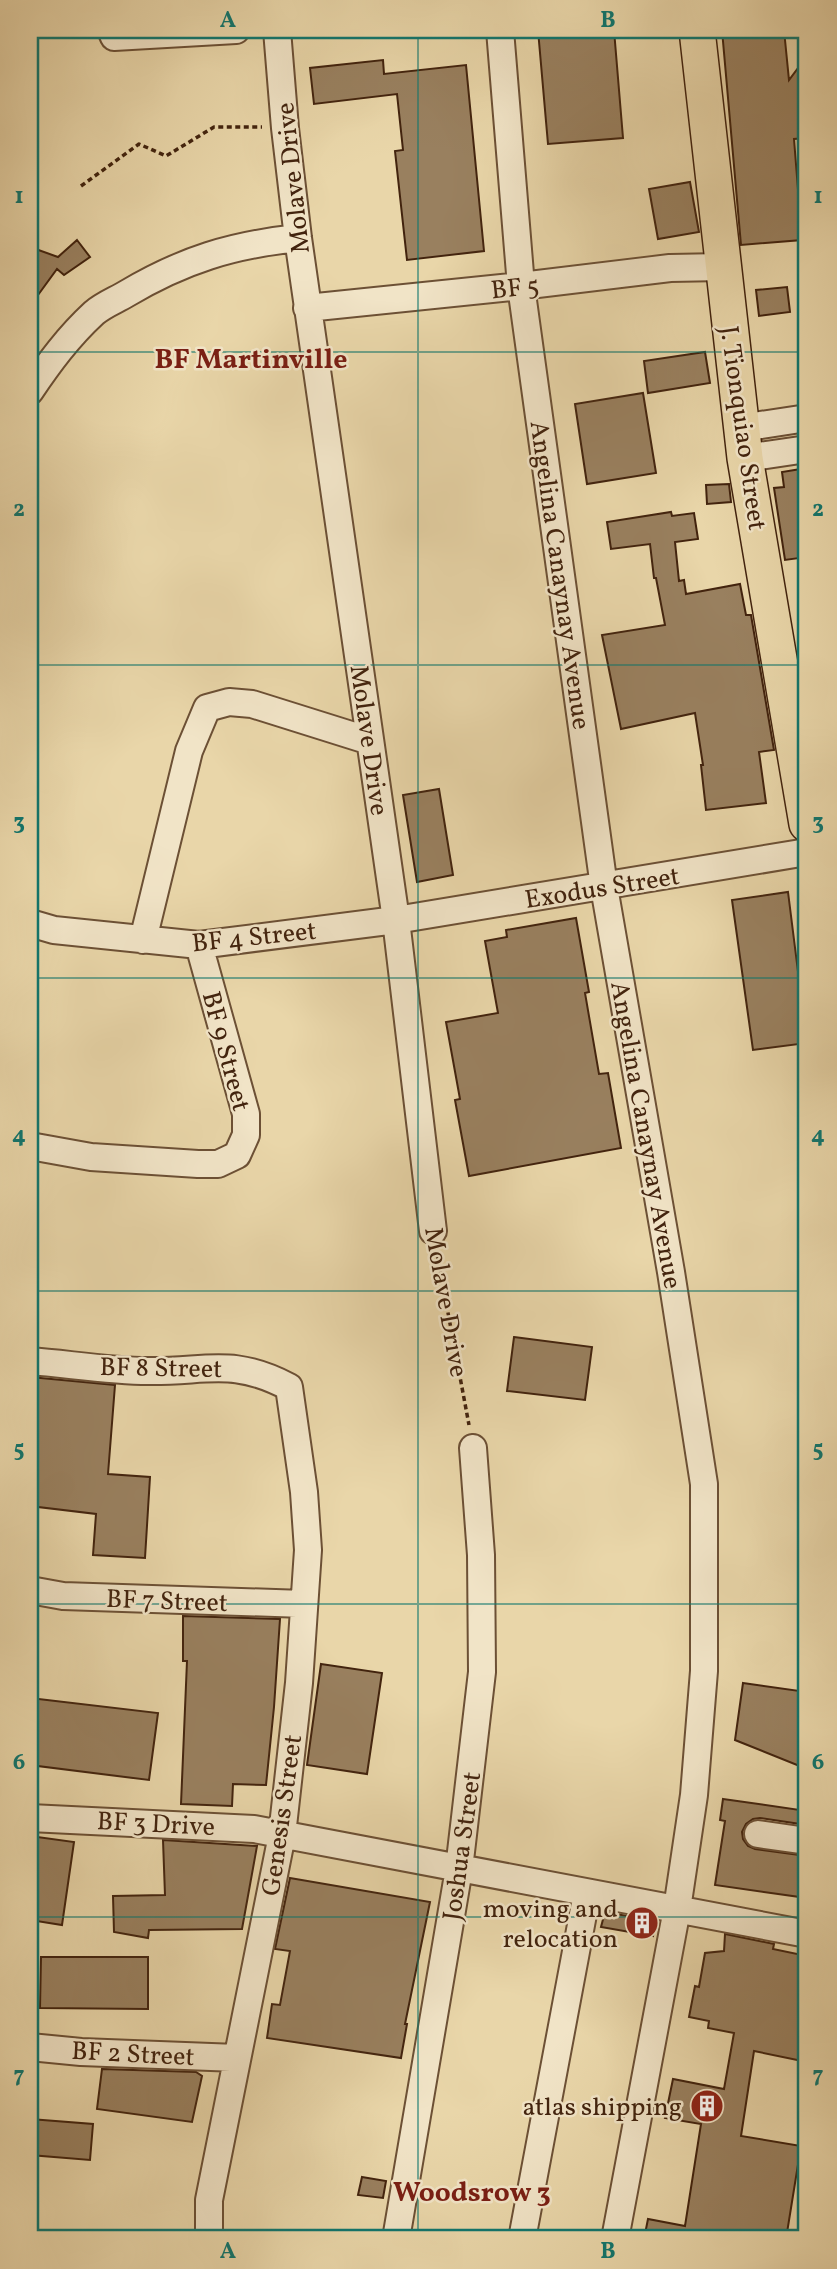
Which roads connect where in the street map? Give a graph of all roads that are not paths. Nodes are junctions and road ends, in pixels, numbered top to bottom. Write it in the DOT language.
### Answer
graph roads {
  1 [pos="111,30"];
  2 [pos="236,30"];
  3 [pos="277,30"];
  4 [pos="500,30"];
  5 [pos="697,30"];
  6 [pos="298,238"];
  7 [pos="722,267"];
  8 [pos="521,286"];
  9 [pos="307,308"];
  10 [pos="30,391"];
  11 [pos="807,418"];
  12 [pos="743,443"];
  13 [pos="807,449"];
  14 [pos="370,741"];
  15 [pos="807,824"];
  16 [pos="807,852"];
  17 [pos="604,887"];
  18 [pos="396,920"];
  19 [pos="30,923"];
  20 [pos="143,940"];
  21 [pos="199,945"];
  22 [pos="30,1146"];
  23 [pos="433,1231"];
  24 [pos="30,1361"];
  25 [pos="289,1387"];
  26 [pos="473,1448"];
  27 [pos="30,1590"];
  28 [pos="304,1604"];
  29 [pos="30,1818"];
  30 [pos="758,1834"];
  31 [pos="282,1835"];
  32 [pos="807,1841"];
  33 [pos="459,1869"];
  34 [pos="587,1893"];
  35 [pos="677,1909"];
  36 [pos="807,1934"];
  37 [pos="30,2047"];
  38 [pos="237,2058"];
  39 [pos="209,2239"];
  40 [pos="396,2239"];
  41 [pos="522,2239"];
  42 [pos="615,2239"];
  1 -- 2 [label="street"];
  3 -- 6 [label="street, Molave Drive"];
  4 -- 8 [label="street, Angelina Canaynay Avenue"];
  5 -- 7 [label="main road, J. Tionquiao Street"];
  6 -- 9 [label="street, Molave Drive"];
  6 -- 10 [label="street"];
  7 -- 8 [label="street, BF 5"];
  7 -- 12 [label="main road, J. Tionquiao Street"];
  8 -- 9 [label="street, BF 5"];
  8 -- 17 [label="street, Angelina Canaynay Avenue"];
  9 -- 14 [label="street, Molave Drive"];
  11 -- 12 [label="street"];
  12 -- 13 [label="street"];
  12 -- 15 [label="main road, J. Tionquiao Street"];
  14 -- 18 [label="street, Molave Drive"];
  14 -- 20 [label="street"];
  16 -- 17 [label="street, Exodus Street"];
  17 -- 18 [label="street, Exodus Street"];
  17 -- 35 [label="street, Angelina Canaynay Avenue"];
  18 -- 21 [label="street, BF 4 Street"];
  18 -- 23 [label="street, Molave Drive"];
  19 -- 20 [label="street, BF 4 Street"];
  20 -- 21 [label="street, BF 4 Street"];
  21 -- 22 [label="street, BF 9 Street"];
  24 -- 25 [label="street, BF 8 Street"];
  25 -- 28 [label="street, Genesis Street"];
  26 -- 33 [label="street, Joshua Street"];
  27 -- 28 [label="street, BF 7 Street"];
  28 -- 31 [label="street, Genesis Street"];
  29 -- 31 [label="street, BF 3 Drive"];
  30 -- 32 [label="street"];
  31 -- 33 [label="street, BF 3 Drive"];
  31 -- 38 [label="street, Genesis Street"];
  33 -- 34 [label="street, BF 3 Drive"];
  33 -- 40 [label="street, Joshua Street"];
  34 -- 35 [label="street, BF 3 Drive"];
  34 -- 41 [label="street"];
  35 -- 36 [label="street, BF 3 Drive"];
  35 -- 42 [label="street, Angelina Canaynay Avenue"];
  37 -- 38 [label="street, BF 2 Street"];
  38 -- 39 [label="street, Genesis Street"];
}
